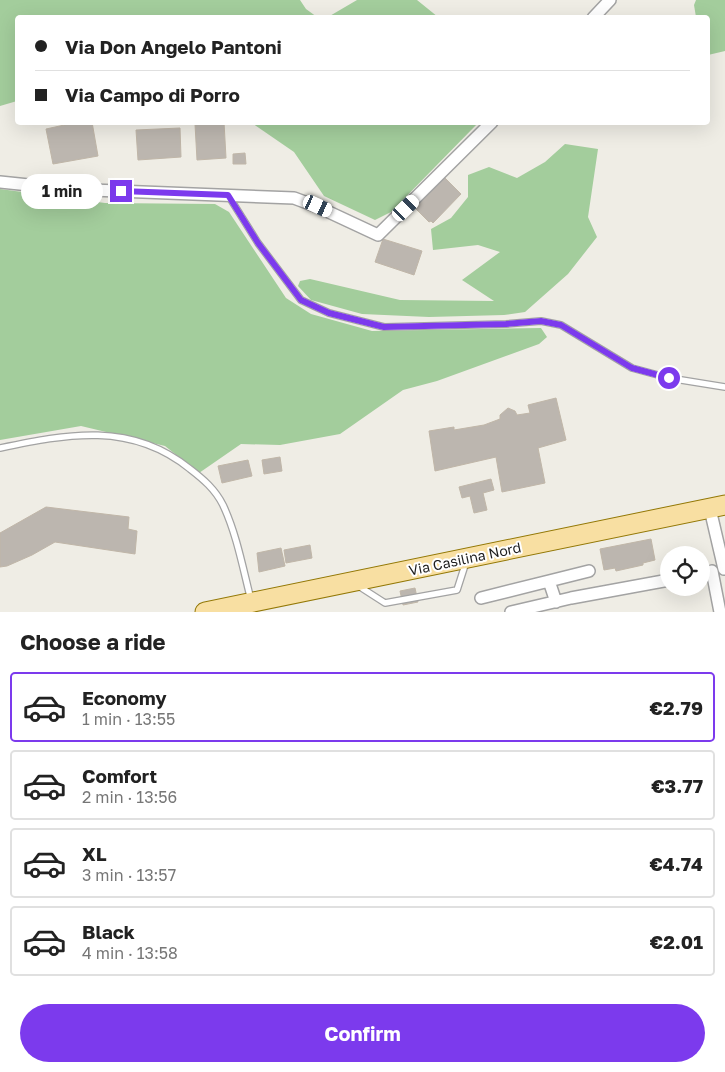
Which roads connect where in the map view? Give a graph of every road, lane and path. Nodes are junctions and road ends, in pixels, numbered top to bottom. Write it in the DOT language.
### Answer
graph roads {
  1 [pos="610,0"];
  2 [pos="596,15"];
  3 [pos="489,125"];
  4 [pos="0,182"];
  5 [pos="228,195"];
  6 [pos="725,387"];
  7 [pos="0,448"];
  8 [pos="717,507"];
  9 [pos="468,558"];
  10 [pos="589,571"];
  11 [pos="716,571"];
  12 [pos="548,581"];
  13 [pos="353,582"];
  14 [pos="660,582"];
  15 [pos="481,598"];
  16 [pos="252,602"];
  17 [pos="556,602"];
  18 [pos="205,612"];
  19 [pos="511,612"];
  20 [pos="720,612"];
  1 -- 2 [label="street"];
  3 -- 5 [label="street"];
  4 -- 5 [label="street"];
  5 -- 6 [label="lane"];
  7 -- 16 [label="lane"];
  8 -- 9 [label="main road, Via Casilina Nord"];
  8 -- 11 [label="street"];
  9 -- 13 [label="main road, Via Casilina Nord"];
  9 -- 13 [label="lane"];
  10 -- 12 [label="street"];
  11 -- 20 [label="street"];
  12 -- 15 [label="street"];
  12 -- 17 [label="street"];
  13 -- 16 [label="main road, Via Casilina Nord"];
  14 -- 17 [label="street"];
  16 -- 18 [label="main road, Via Casilina Nord"];
  17 -- 19 [label="street"];
}
